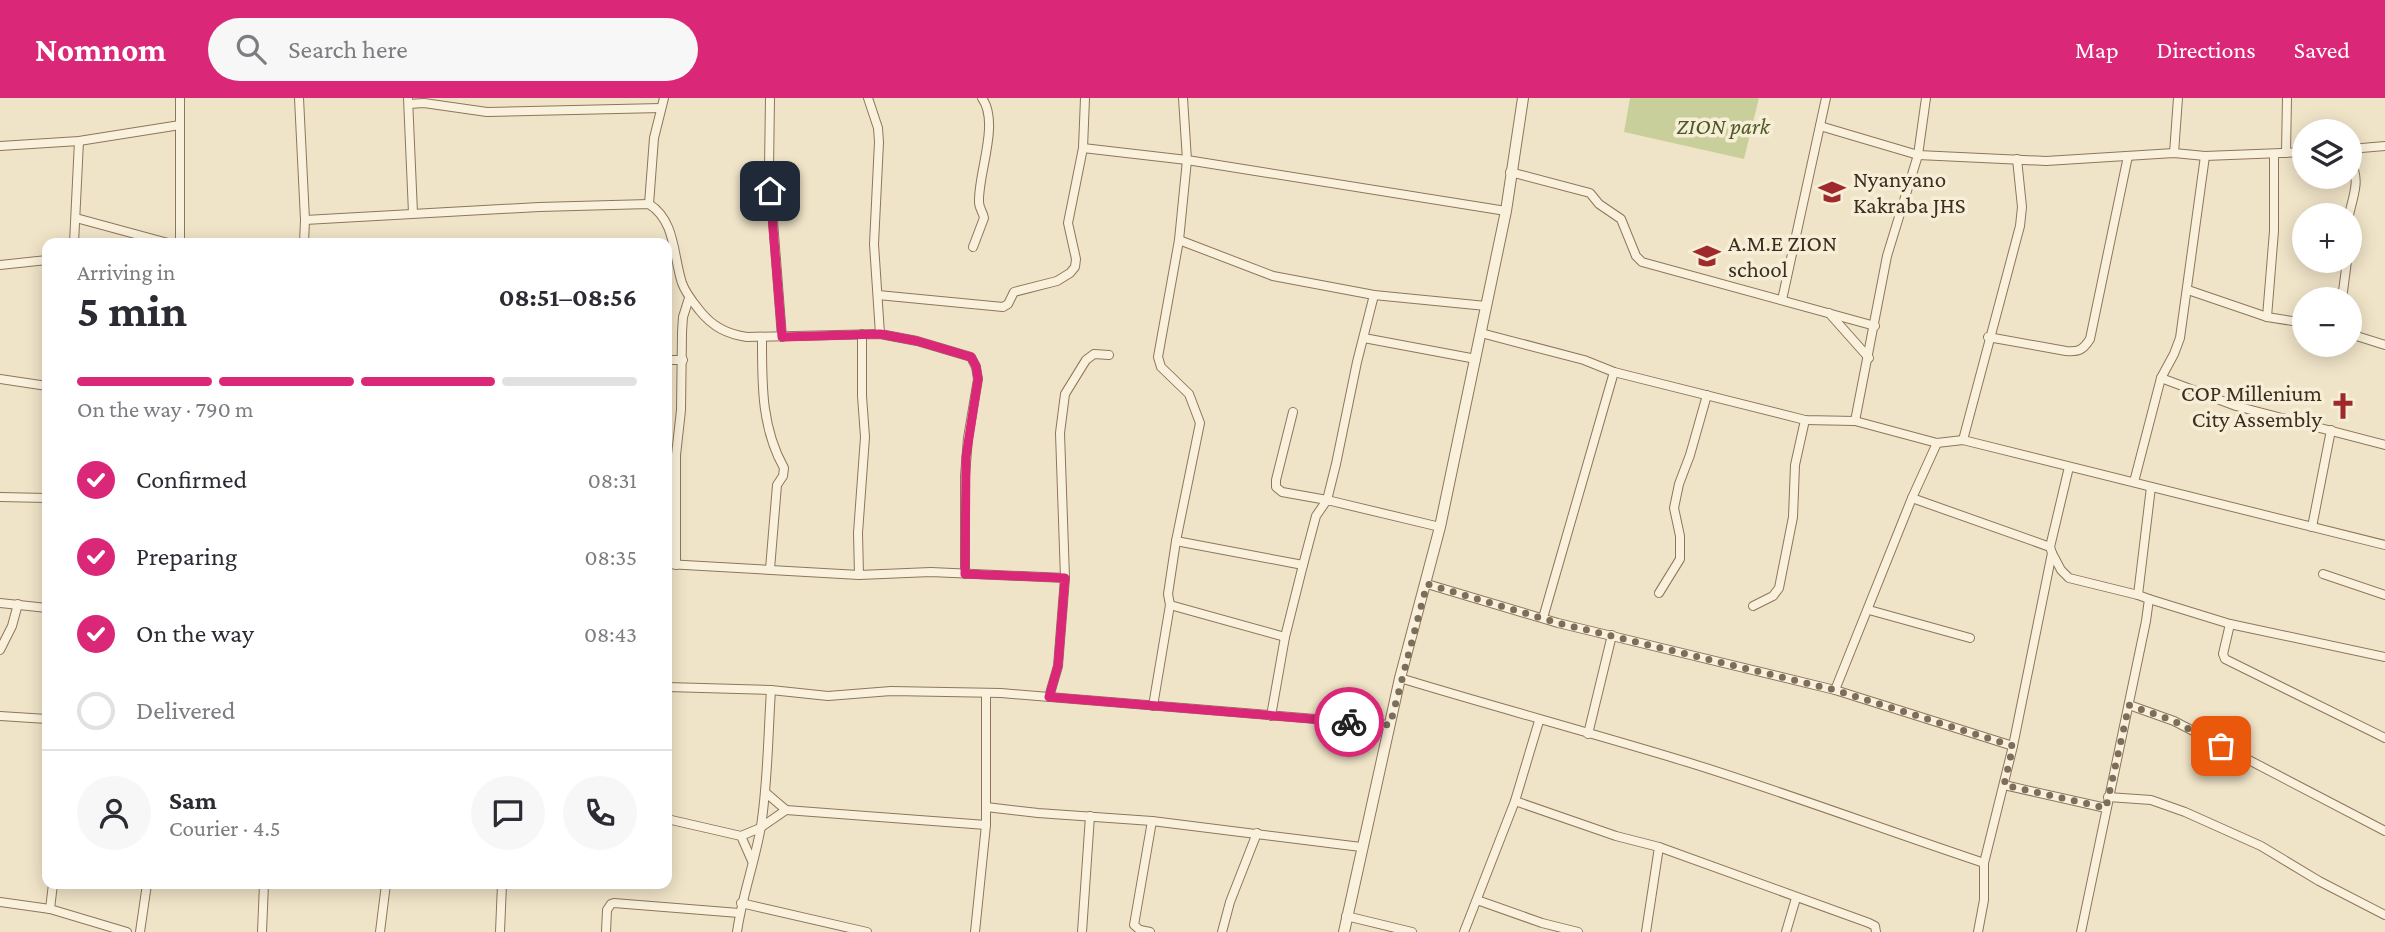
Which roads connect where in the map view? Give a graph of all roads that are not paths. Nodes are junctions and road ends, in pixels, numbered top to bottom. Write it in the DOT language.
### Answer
graph roads {
  1 [pos="180,98"];
  2 [pos="299,98"];
  3 [pos="540,98"];
  4 [pos="664,98"];
  5 [pos="771,98"];
  6 [pos="982,98"];
  7 [pos="1085,98"];
  8 [pos="1183,98"];
  9 [pos="1523,98"];
  10 [pos="1826,98"];
  11 [pos="1926,98"];
  12 [pos="2178,98"];
  13 [pos="2287,98"];
  14 [pos="870,99"];
  15 [pos="408,101"];
  16 [pos="661,108"];
  17 [pos="540,110"];
  18 [pos="180,125"];
  19 [pos="1820,126"];
  20 [pos="79,141"];
  21 [pos="0,146"];
  22 [pos="2385,146"];
  23 [pos="1083,148"];
  24 [pos="2362,148"];
  25 [pos="2174,153"];
  26 [pos="2286,153"];
  27 [pos="2292,153"];
  28 [pos="1918,155"];
  29 [pos="2274,155"];
  30 [pos="2128,156"];
  31 [pos="2205,156"];
  32 [pos="2017,159"];
  33 [pos="1187,160"];
  34 [pos="1510,172"];
  35 [pos="649,204"];
  36 [pos="1506,211"];
  37 [pos="413,213"];
  38 [pos="76,218"];
  39 [pos="305,220"];
  40 [pos="74,238"];
  41 [pos="149,238"];
  42 [pos="180,238"];
  43 [pos="304,238"];
  44 [pos="671,238"];
  45 [pos="1179,240"];
  46 [pos="672,243"];
  47 [pos="973,247"];
  48 [pos="42,261"];
  49 [pos="0,265"];
  50 [pos="2188,290"];
  51 [pos="878,295"];
  52 [pos="1374,295"];
  53 [pos="689,299"];
  54 [pos="1782,300"];
  55 [pos="1486,306"];
  56 [pos="1829,313"];
  57 [pos="2267,317"];
  58 [pos="2292,321"];
  59 [pos="1875,326"];
  60 [pos="1481,333"];
  61 [pos="862,334"];
  62 [pos="880,334"];
  63 [pos="762,337"];
  64 [pos="782,337"];
  65 [pos="1988,337"];
  66 [pos="1364,338"];
  67 [pos="2362,338"];
  68 [pos="2385,345"];
  69 [pos="1109,355"];
  70 [pos="1869,358"];
  71 [pos="1476,359"];
  72 [pos="672,360"];
  73 [pos="682,360"];
  74 [pos="1614,372"];
  75 [pos="2161,378"];
  76 [pos="0,379"];
  77 [pos="42,385"];
  78 [pos="1706,395"];
  79 [pos="1293,412"];
  80 [pos="1805,420"];
  81 [pos="1855,421"];
  82 [pos="2330,430"];
  83 [pos="1963,440"];
  84 [pos="1937,443"];
  85 [pos="2385,444"];
  86 [pos="2069,467"];
  87 [pos="2134,482"];
  88 [pos="2151,487"];
  89 [pos="0,497"];
  90 [pos="42,498"];
  91 [pos="1912,498"];
  92 [pos="1326,500"];
  93 [pos="1440,527"];
  94 [pos="2312,527"];
  95 [pos="1176,541"];
  96 [pos="672,542"];
  97 [pos="2385,545"];
  98 [pos="2051,550"];
  99 [pos="672,564"];
  100 [pos="1303,565"];
  101 [pos="770,569"];
  102 [pos="965,574"];
  103 [pos="2323,574"];
  104 [pos="859,575"];
  105 [pos="1065,578"];
  106 [pos="1427,584"];
  107 [pos="1659,593"];
  108 [pos="2138,595"];
  109 [pos="2385,595"];
  110 [pos="2149,599"];
  111 [pos="0,603"];
  112 [pos="18,604"];
  113 [pos="1170,605"];
  114 [pos="1754,606"];
  115 [pos="42,607"];
  116 [pos="1869,610"];
  117 [pos="1543,618"];
  118 [pos="2230,624"];
  119 [pos="1612,635"];
  120 [pos="1285,637"];
  121 [pos="1970,638"];
  122 [pos="0,650"];
  123 [pos="2385,657"];
  124 [pos="1400,678"];
  125 [pos="672,687"];
  126 [pos="771,690"];
  127 [pos="1835,690"];
  128 [pos="986,693"];
  129 [pos="1049,697"];
  130 [pos="2129,705"];
  131 [pos="1153,706"];
  132 [pos="0,716"];
  133 [pos="1271,716"];
  134 [pos="42,719"];
  135 [pos="1539,721"];
  136 [pos="1390,725"];
  137 [pos="1588,734"];
  138 [pos="2385,738"];
  139 [pos="2013,746"];
  140 [pos="2004,785"];
  141 [pos="765,792"];
  142 [pos="2108,797"];
  143 [pos="1515,801"];
  144 [pos="986,807"];
  145 [pos="2106,808"];
  146 [pos="786,810"];
  147 [pos="1090,816"];
  148 [pos="672,820"];
  149 [pos="1152,821"];
  150 [pos="986,825"];
  151 [pos="760,828"];
  152 [pos="2385,831"];
  153 [pos="1257,833"];
  154 [pos="741,836"];
  155 [pos="1361,847"];
  156 [pos="1659,847"];
  157 [pos="751,861"];
  158 [pos="1984,863"];
  159 [pos="52,889"];
  160 [pos="146,889"];
  161 [pos="264,889"];
  162 [pos="385,889"];
  163 [pos="502,889"];
  164 [pos="1796,898"];
  165 [pos="1477,900"];
  166 [pos="0,902"];
  167 [pos="741,903"];
  168 [pos="50,909"];
  169 [pos="739,913"];
  170 [pos="2385,915"];
  171 [pos="1346,916"];
  172 [pos="127,932"];
  173 [pos="140,932"];
  174 [pos="262,932"];
  175 [pos="380,932"];
  176 [pos="500,932"];
  177 [pos="606,932"];
  178 [pos="737,932"];
  179 [pos="867,932"];
  180 [pos="975,932"];
  181 [pos="1082,932"];
  182 [pos="1150,932"];
  183 [pos="1222,932"];
  184 [pos="1344,932"];
  185 [pos="1412,932"];
  186 [pos="1464,932"];
  187 [pos="1578,932"];
  188 [pos="1646,932"];
  189 [pos="1786,932"];
  190 [pos="1876,932"];
  191 [pos="1978,932"];
  192 [pos="2081,932"];
  1 -- 18 [label="street"];
  2 -- 39 [label="street"];
  3 -- 17 [label="street"];
  4 -- 16 [label="street"];
  5 -- 64 [label="street"];
  6 -- 47 [label="street"];
  7 -- 23 [label="street"];
  8 -- 33 [label="street"];
  9 -- 34 [label="street"];
  10 -- 19 [label="street"];
  11 -- 28 [label="street"];
  12 -- 25 [label="street"];
  13 -- 26 [label="street"];
  14 -- 51 [label="street"];
  15 -- 17 [label="street"];
  15 -- 37 [label="street"];
  16 -- 17 [label="street"];
  16 -- 35 [label="street"];
  18 -- 20 [label="street"];
  18 -- 42 [label="street"];
  19 -- 28 [label="street"];
  19 -- 54 [label="street"];
  20 -- 21 [label="street"];
  20 -- 38 [label="street"];
  22 -- 24 [label="street"];
  23 -- 33 [label="street"];
  23 -- 51 [label="street"];
  25 -- 30 [label="street"];
  25 -- 31 [label="street"];
  26 -- 27 [label="street"];
  26 -- 29 [label="street"];
  28 -- 32 [label="street"];
  28 -- 59 [label="street"];
  29 -- 31 [label="street"];
  29 -- 57 [label="street"];
  30 -- 32 [label="street"];
  30 -- 65 [label="street"];
  31 -- 50 [label="street"];
  32 -- 65 [label="street"];
  33 -- 36 [label="street"];
  33 -- 45 [label="street"];
  34 -- 36 [label="street"];
  34 -- 54 [label="street"];
  35 -- 37 [label="street"];
  35 -- 44 [label="street"];
  36 -- 55 [label="street"];
  37 -- 39 [label="street"];
  38 -- 40 [label="street"];
  38 -- 41 [label="street"];
  39 -- 43 [label="street"];
  45 -- 52 [label="street"];
  45 -- 95 [label="street"];
  46 -- 53 [label="street"];
  48 -- 49 [label="street"];
  50 -- 57 [label="street"];
  50 -- 75 [label="street"];
  51 -- 62 [label="street"];
  52 -- 55 [label="street"];
  52 -- 66 [label="street"];
  53 -- 63 [label="street"];
  53 -- 73 [label="street"];
  54 -- 56 [label="street"];
  55 -- 60 [label="street"];
  56 -- 59 [label="street"];
  56 -- 70 [label="street"];
  57 -- 58 [label="street"];
  59 -- 70 [label="street"];
  60 -- 71 [label="street"];
  60 -- 74 [label="street"];
  61 -- 62 [label="street"];
  61 -- 64 [label="street"];
  61 -- 104 [label="street"];
  62 -- 102 [label="street"];
  63 -- 64 [label="street"];
  63 -- 101 [label="street"];
  65 -- 83 [label="street"];
  66 -- 71 [label="street"];
  66 -- 92 [label="street"];
  67 -- 68 [label="street"];
  69 -- 105 [label="street"];
  70 -- 81 [label="street"];
  71 -- 93 [label="street"];
  72 -- 73 [label="street"];
  73 -- 96 [label="street"];
  74 -- 78 [label="street"];
  74 -- 117 [label="street"];
  75 -- 82 [label="street"];
  75 -- 87 [label="street"];
  76 -- 77 [label="street"];
  78 -- 80 [label="street"];
  78 -- 107 [label="street"];
  79 -- 92 [label="street"];
  80 -- 81 [label="street"];
  80 -- 114 [label="street"];
  81 -- 84 [label="street"];
  82 -- 85 [label="street"];
  82 -- 94 [label="street"];
  83 -- 84 [label="street"];
  83 -- 86 [label="street"];
  84 -- 91 [label="street"];
  86 -- 87 [label="street"];
  86 -- 98 [label="street"];
  87 -- 88 [label="street"];
  88 -- 94 [label="street"];
  88 -- 108 [label="street"];
  89 -- 90 [label="street"];
  91 -- 98 [label="street"];
  91 -- 116 [label="street"];
  92 -- 93 [label="street"];
  92 -- 100 [label="street"];
  93 -- 106 [label="street"];
  94 -- 97 [label="street"];
  95 -- 100 [label="street"];
  95 -- 113 [label="street"];
  98 -- 108 [label="street"];
  98 -- 139 [label="street"];
  99 -- 101 [label="street"];
  100 -- 120 [label="street"];
  101 -- 104 [label="street"];
  102 -- 104 [label="street"];
  102 -- 105 [label="street"];
  103 -- 109 [label="street"];
  105 -- 129 [label="street"];
  106 -- 117 [label="street"];
  106 -- 124 [label="street"];
  108 -- 110 [label="street"];
  110 -- 118 [label="street"];
  110 -- 130 [label="street"];
  111 -- 112 [label="street"];
  112 -- 115 [label="street"];
  112 -- 122 [label="street"];
  113 -- 120 [label="street"];
  113 -- 131 [label="street"];
  116 -- 121 [label="street"];
  116 -- 127 [label="street"];
  117 -- 119 [label="street"];
  118 -- 123 [label="street"];
  118 -- 138 [label="street"];
  119 -- 127 [label="street"];
  119 -- 137 [label="street"];
  120 -- 133 [label="street"];
  124 -- 135 [label="street"];
  124 -- 136 [label="street"];
  125 -- 126 [label="street"];
  126 -- 128 [label="street"];
  126 -- 141 [label="street"];
  127 -- 139 [label="street"];
  128 -- 129 [label="street"];
  128 -- 144 [label="street"];
  129 -- 131 [label="street"];
  130 -- 142 [label="street"];
  130 -- 152 [label="street"];
  131 -- 133 [label="street"];
  132 -- 134 [label="street"];
  133 -- 136 [label="street"];
  135 -- 137 [label="street"];
  135 -- 143 [label="street"];
  136 -- 155 [label="street"];
  137 -- 158 [label="street"];
  139 -- 140 [label="street"];
  140 -- 145 [label="street"];
  140 -- 158 [label="street"];
  141 -- 146 [label="street"];
  141 -- 151 [label="street"];
  142 -- 145 [label="street"];
  142 -- 170 [label="street"];
  143 -- 156 [label="street"];
  143 -- 165 [label="street"];
  144 -- 147 [label="street"];
  144 -- 150 [label="street"];
  145 -- 192 [label="street"];
  146 -- 150 [label="street"];
  146 -- 151 [label="street"];
  147 -- 149 [label="street"];
  147 -- 181 [label="street"];
  148 -- 154 [label="street"];
  149 -- 153 [label="street"];
  149 -- 182 [label="street"];
  150 -- 180 [label="street"];
  151 -- 154 [label="street"];
  151 -- 157 [label="street"];
  153 -- 155 [label="street"];
  153 -- 183 [label="street"];
  154 -- 157 [label="street"];
  155 -- 171 [label="street"];
  156 -- 164 [label="street"];
  156 -- 188 [label="street"];
  157 -- 167 [label="street"];
  158 -- 191 [label="street"];
  159 -- 168 [label="street"];
  160 -- 173 [label="street"];
  161 -- 174 [label="street"];
  162 -- 175 [label="street"];
  163 -- 176 [label="street"];
  164 -- 189 [label="street"];
  164 -- 190 [label="street"];
  165 -- 186 [label="street"];
  165 -- 187 [label="street"];
  166 -- 168 [label="street"];
  167 -- 169 [label="street"];
  167 -- 179 [label="street"];
  168 -- 172 [label="street"];
  169 -- 177 [label="street"];
  169 -- 178 [label="street"];
  171 -- 184 [label="street"];
  171 -- 185 [label="street"];
}
